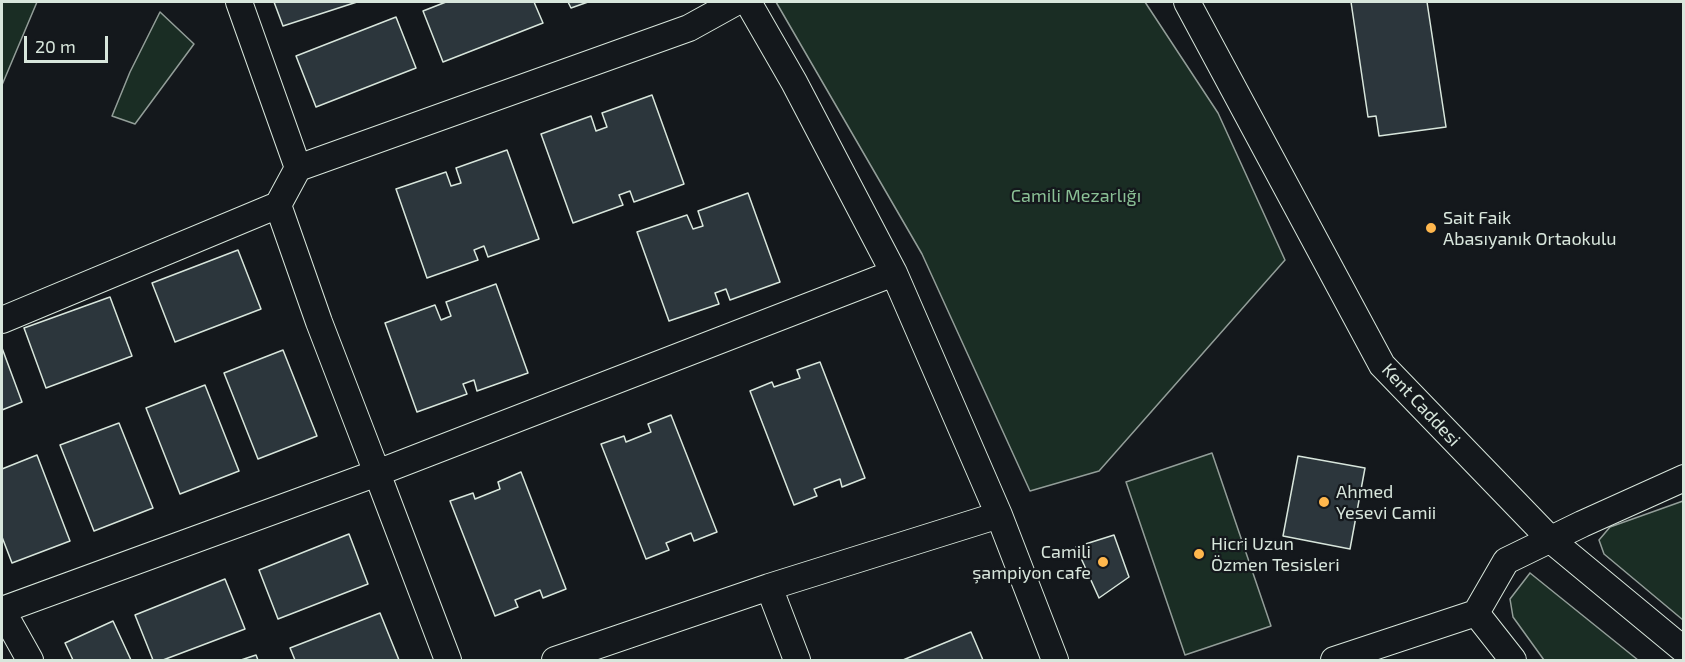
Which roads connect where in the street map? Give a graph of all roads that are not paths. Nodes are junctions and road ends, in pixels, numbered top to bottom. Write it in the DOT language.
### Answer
graph roads {
  1 [pos="239,2"];
  2 [pos="736,2"];
  3 [pos="748,2"];
  4 [pos="1187,2"];
  5 [pos="298,168"];
  6 [pos="278,206"];
  7 [pos="894,273"];
  8 [pos="2,320"];
  9 [pos="377,473"];
  10 [pos="1683,478"];
  11 [pos="999,515"];
  12 [pos="1551,540"];
  13 [pos="770,587"];
  14 [pos="2,609"];
  15 [pos="1476,613"];
  16 [pos="1683,650"];
  17 [pos="30,660"];
  18 [pos="448,660"];
  19 [pos="555,660"];
  20 [pos="797,660"];
  21 [pos="1055,660"];
  22 [pos="1334,660"];
  23 [pos="1513,660"];
  1 -- 5 [label="street"];
  2 -- 5 [label="street"];
  3 -- 7 [label="street"];
  4 -- 12 [label="street, Kent Caddesi"];
  5 -- 6 [label="street"];
  6 -- 8 [label="street"];
  6 -- 9 [label="street"];
  7 -- 9 [label="street"];
  7 -- 11 [label="street"];
  9 -- 14 [label="street"];
  9 -- 18 [label="street"];
  10 -- 12 [label="street"];
  11 -- 13 [label="street"];
  11 -- 21 [label="street"];
  12 -- 15 [label="street"];
  12 -- 16 [label="street, Kent Caddesi"];
  13 -- 19 [label="street"];
  13 -- 20 [label="street"];
  14 -- 17 [label="street"];
  15 -- 22 [label="street"];
  15 -- 23 [label="street"];
}
